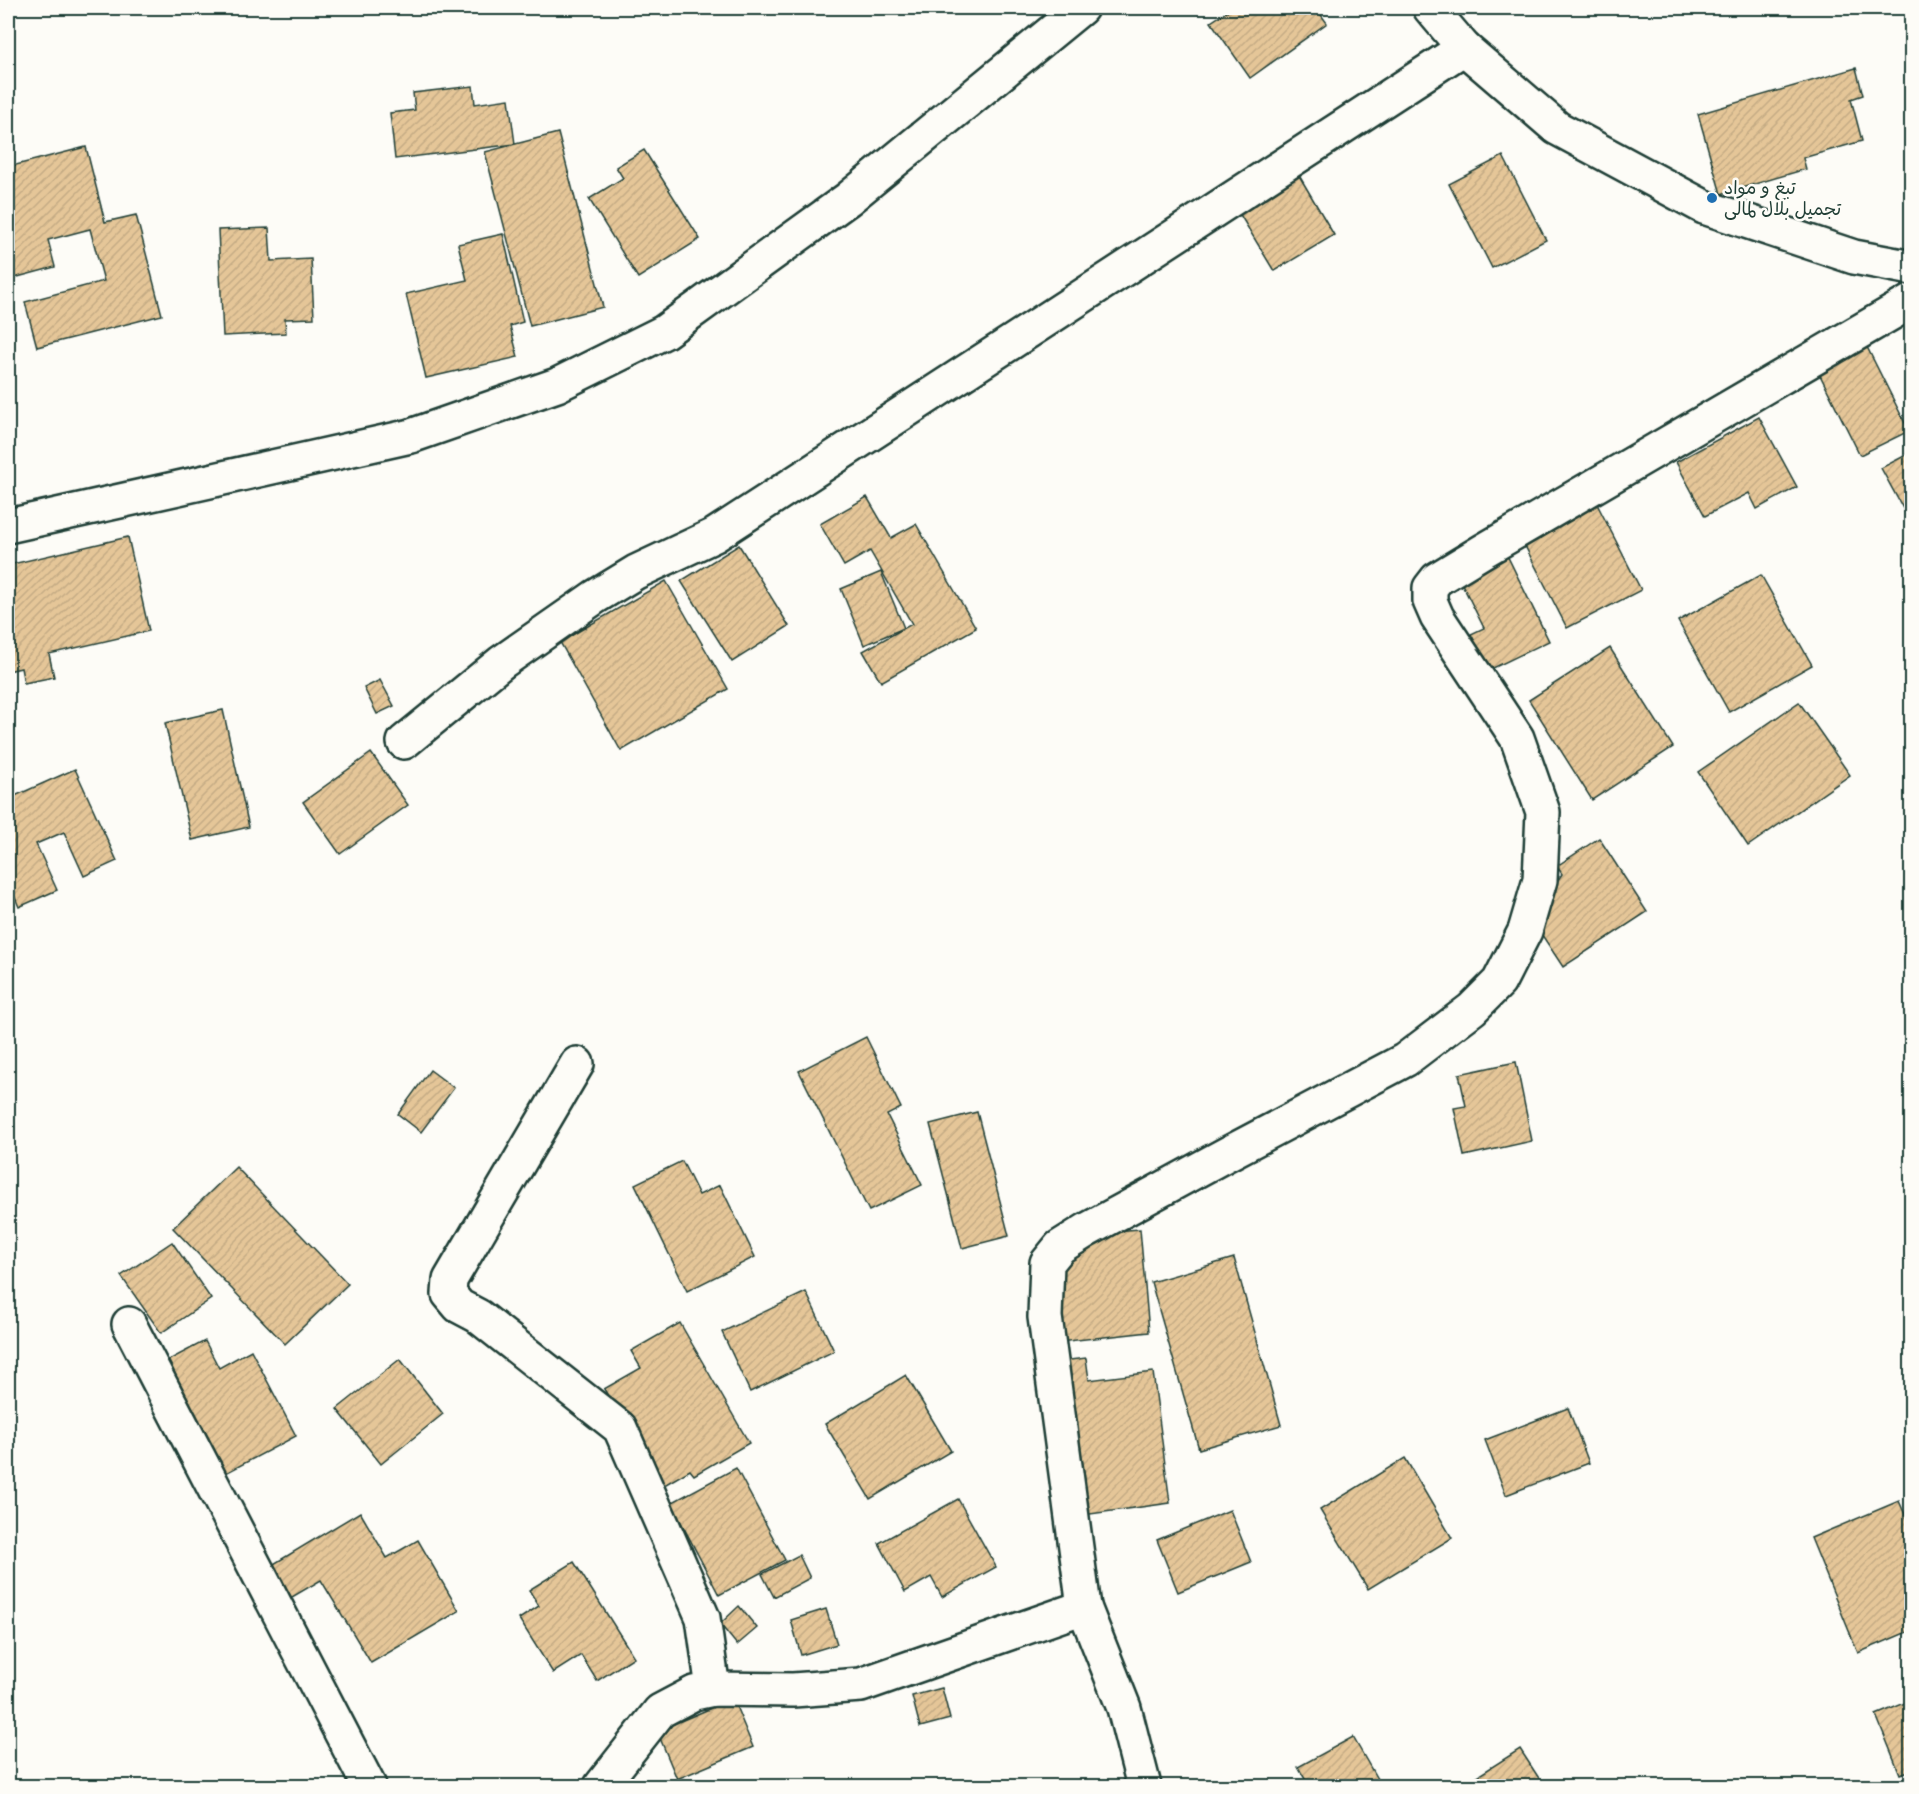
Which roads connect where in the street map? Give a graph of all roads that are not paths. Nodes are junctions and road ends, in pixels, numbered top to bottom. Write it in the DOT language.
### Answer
graph roads {
  1 [pos="1081,8"];
  2 [pos="1430,8"];
  3 [pos="1464,48"];
  4 [pos="1911,268"];
  5 [pos="1911,301"];
  6 [pos="8,526"];
  7 [pos="404,742"];
  8 [pos="577,1064"];
  9 [pos="129,1324"];
  10 [pos="1084,1607"];
  11 [pos="713,1689"];
  12 [pos="369,1786"];
  13 [pos="601,1786"];
  14 [pos="1144,1786"];
  1 -- 6 [label="street"];
  2 -- 3 [label="street"];
  3 -- 4 [label="street"];
  3 -- 7 [label="street"];
  5 -- 10 [label="street"];
  8 -- 11 [label="street"];
  9 -- 12 [label="street"];
  10 -- 11 [label="street"];
  10 -- 14 [label="street"];
  11 -- 13 [label="street"];
}
